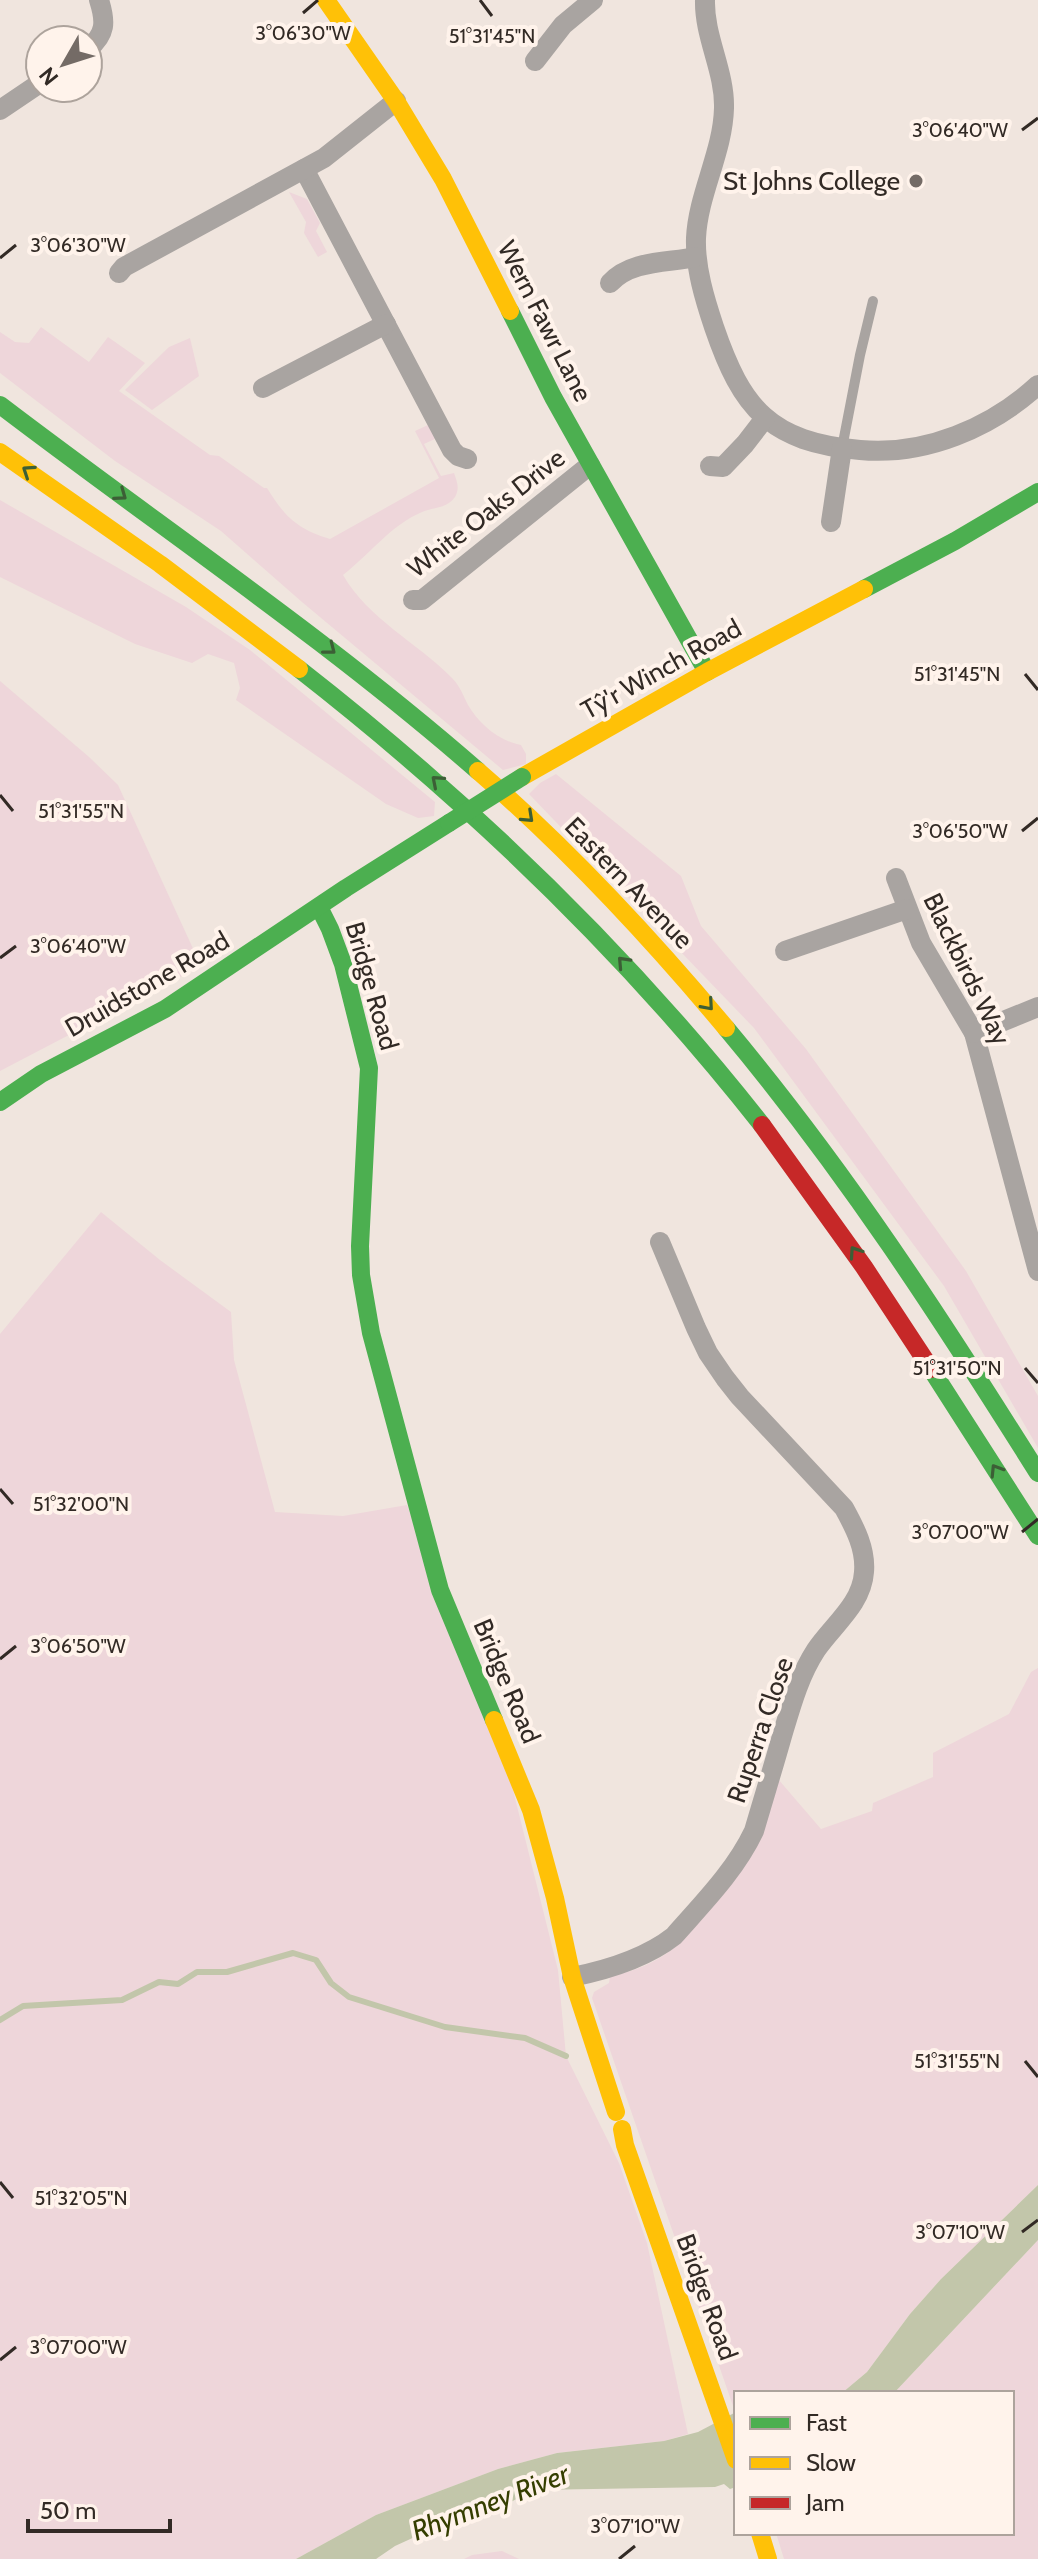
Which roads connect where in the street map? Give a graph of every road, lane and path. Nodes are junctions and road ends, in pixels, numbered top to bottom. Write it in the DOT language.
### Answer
graph roads {
  1 [pos="99,0"];
  2 [pos="326,0"];
  3 [pos="593,0"];
  4 [pos="705,0"];
  5 [pos="104,30"];
  6 [pos="535,61"];
  7 [pos="24,94"];
  8 [pos="396,101"];
  9 [pos="0,110"];
  10 [pos="304,169"];
  11 [pos="696,257"];
  12 [pos="119,273"];
  13 [pos="610,283"];
  14 [pos="873,301"];
  15 [pos="386,324"];
  16 [pos="1038,385"];
  17 [pos="263,388"];
  18 [pos="0,405"];
  19 [pos="0,412"];
  20 [pos="765,418"];
  21 [pos="842,448"];
  22 [pos="57,450"];
  23 [pos="0,452"];
  24 [pos="467,459"];
  25 [pos="590,465"];
  26 [pos="710,466"];
  27 [pos="1038,492"];
  28 [pos="41,503"];
  29 [pos="831,522"];
  30 [pos="183,580"];
  31 [pos="413,600"];
  32 [pos="707,672"];
  33 [pos="896,878"];
  34 [pos="319,907"];
  35 [pos="907,909"];
  36 [pos="785,951"];
  37 [pos="1038,1007"];
  38 [pos="974,1033"];
  39 [pos="0,1102"];
  40 [pos="1030,1205"];
  41 [pos="660,1242"];
  42 [pos="1038,1271"];
  43 [pos="1038,1473"];
  44 [pos="1038,1536"];
  45 [pos="572,1977"];
  46 [pos="734,2454"];
  47 [pos="761,2535"];
  48 [pos="768,2559"];
  1 -- 5 [label="street"];
  2 -- 8 [label="main road, Wern Fawr Lane"];
  3 -- 6 [label="street"];
  4 -- 11 [label="street"];
  7 -- 9 [label="street"];
  8 -- 10 [label="street"];
  8 -- 25 [label="main road, Wern Fawr Lane"];
  10 -- 12 [label="street"];
  10 -- 15 [label="street"];
  11 -- 13 [label="street"];
  11 -- 20 [label="street"];
  14 -- 21 [label="lane"];
  15 -- 17 [label="street"];
  15 -- 24 [label="street"];
  16 -- 21 [label="street"];
  18 -- 22 [label="main road"];
  19 -- 22 [label="main road"];
  20 -- 21 [label="street"];
  20 -- 26 [label="street"];
  21 -- 29 [label="street"];
  22 -- 43 [label="main road, Eastern Avenue, one-way"];
  30 -- 23 [label="main road, one-way"];
  25 -- 31 [label="street, White Oaks Drive"];
  25 -- 32 [label="main road, Wern Fawr Lane"];
  27 -- 32 [label="main road, Tŷ'r Winch Road"];
  28 -- 30 [label="main road"];
  44 -- 30 [label="main road, one-way"];
  32 -- 34 [label="main road, Tŷ'r Winch Road, bridge"];
  33 -- 35 [label="street, Blackbirds Way"];
  34 -- 39 [label="main road, Druidstone Road"];
  34 -- 45 [label="main road, Bridge Road"];
  35 -- 36 [label="street"];
  35 -- 38 [label="street, Blackbirds Way"];
  37 -- 38 [label="street"];
  38 -- 40 [label="street, Blackbirds Way"];
  40 -- 42 [label="street, Blackbirds Way"];
  41 -- 45 [label="street, Ruperra Close"];
  45 -- 46 [label="main road, Bridge Road"];
  47 -- 48 [label="main road"];
}
